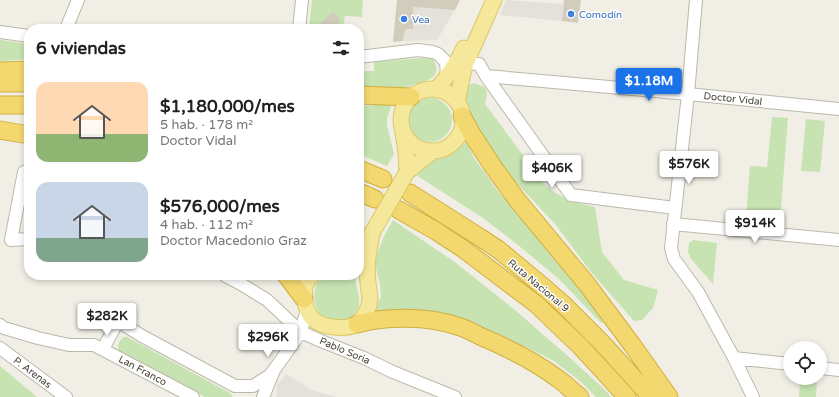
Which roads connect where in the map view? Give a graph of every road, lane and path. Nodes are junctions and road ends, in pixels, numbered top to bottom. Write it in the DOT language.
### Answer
graph roads {
  1 [pos="78,0"];
  2 [pos="302,0"];
  3 [pos="486,0"];
  4 [pos="494,0"];
  5 [pos="696,0"];
  6 [pos="68,24"];
  7 [pos="300,24"];
  8 [pos="0,32"];
  9 [pos="24,35"];
  10 [pos="364,56"];
  11 [pos="466,63"];
  12 [pos="24,70"];
  13 [pos="0,71"];
  14 [pos="447,76"];
  15 [pos="486,76"];
  16 [pos="0,83"];
  17 [pos="24,83"];
  18 [pos="436,90"];
  19 [pos="688,94"];
  20 [pos="364,95"];
  21 [pos="411,97"];
  22 [pos="0,105"];
  23 [pos="24,105"];
  24 [pos="460,109"];
  25 [pos="839,110"];
  26 [pos="0,130"];
  27 [pos="403,131"];
  28 [pos="24,134"];
  29 [pos="433,151"];
  30 [pos="364,171"];
  31 [pos="24,172"];
  32 [pos="407,172"];
  33 [pos="383,179"];
  34 [pos="410,193"];
  35 [pos="364,194"];
  36 [pos="375,199"];
  37 [pos="675,208"];
  38 [pos="399,210"];
  39 [pos="673,224"];
  40 [pos="372,233"];
  41 [pos="24,239"];
  42 [pos="839,240"];
  43 [pos="364,241"];
  44 [pos="233,280"];
  45 [pos="289,280"];
  46 [pos="308,280"];
  47 [pos="305,304"];
  48 [pos="357,324"];
  49 [pos="0,325"];
  50 [pos="340,328"];
  51 [pos="301,332"];
  52 [pos="0,348"];
  53 [pos="103,349"];
  54 [pos="734,358"];
  55 [pos="783,363"];
  56 [pos="827,369"];
  57 [pos="274,370"];
  58 [pos="839,370"];
  59 [pos="66,397"];
  60 [pos="193,397"];
  61 [pos="263,397"];
  62 [pos="455,397"];
  63 [pos="580,397"];
  64 [pos="627,397"];
  65 [pos="651,397"];
  66 [pos="669,397"];
  67 [pos="753,397"];
  1 -- 6 [label="street"];
  2 -- 7 [label="street"];
  3 -- 14 [label="main road"];
  4 -- 11 [label="main road"];
  5 -- 19 [label="street"];
  8 -- 9 [label="street"];
  10 -- 14 [label="street"];
  11 -- 15 [label="street"];
  11 -- 24 [label="main road"];
  12 -- 13 [label="highway"];
  14 -- 18 [label="main road"];
  15 -- 19 [label="street, Doctor Vidal"];
  15 -- 37 [label="street"];
  16 -- 17 [label="highway"];
  18 -- 21 [label="main road"];
  18 -- 24 [label="main road"];
  19 -- 25 [label="street, Doctor Vidal"];
  19 -- 37 [label="street"];
  20 -- 21 [label="highway"];
  21 -- 27 [label="main road"];
  22 -- 23 [label="highway"];
  24 -- 29 [label="main road"];
  24 -- 66 [label="highway"];
  26 -- 28 [label="highway"];
  27 -- 29 [label="main road"];
  27 -- 32 [label="main road"];
  29 -- 32 [label="main road"];
  30 -- 33 [label="highway"];
  31 -- 41 [label="street"];
  32 -- 40 [label="main road, bridge"];
  34 -- 65 [label="highway, Ruta Nacional 9"];
  35 -- 36 [label="highway"];
  37 -- 39 [label="street"];
  38 -- 64 [label="highway, Ruta Nacional 9"];
  39 -- 42 [label="street"];
  39 -- 54 [label="street"];
  40 -- 43 [label="main road"];
  40 -- 48 [label="main road"];
  44 -- 51 [label="street, Pablo Soria"];
  45 -- 47 [label="highway"];
  46 -- 47 [label="main road"];
  47 -- 50 [label="main road"];
  47 -- 51 [label="street"];
  48 -- 50 [label="main road"];
  48 -- 63 [label="highway"];
  49 -- 53 [label="street, Lan Franco"];
  50 -- 51 [label="street"];
  51 -- 57 [label="street"];
  51 -- 62 [label="street, Pablo Soria"];
  52 -- 59 [label="street, P. Arenas"];
  53 -- 57 [label="street"];
  53 -- 60 [label="street, Lan Franco"];
  54 -- 55 [label="street"];
  54 -- 67 [label="street"];
  56 -- 58 [label="street"];
  57 -- 61 [label="street"];
}
